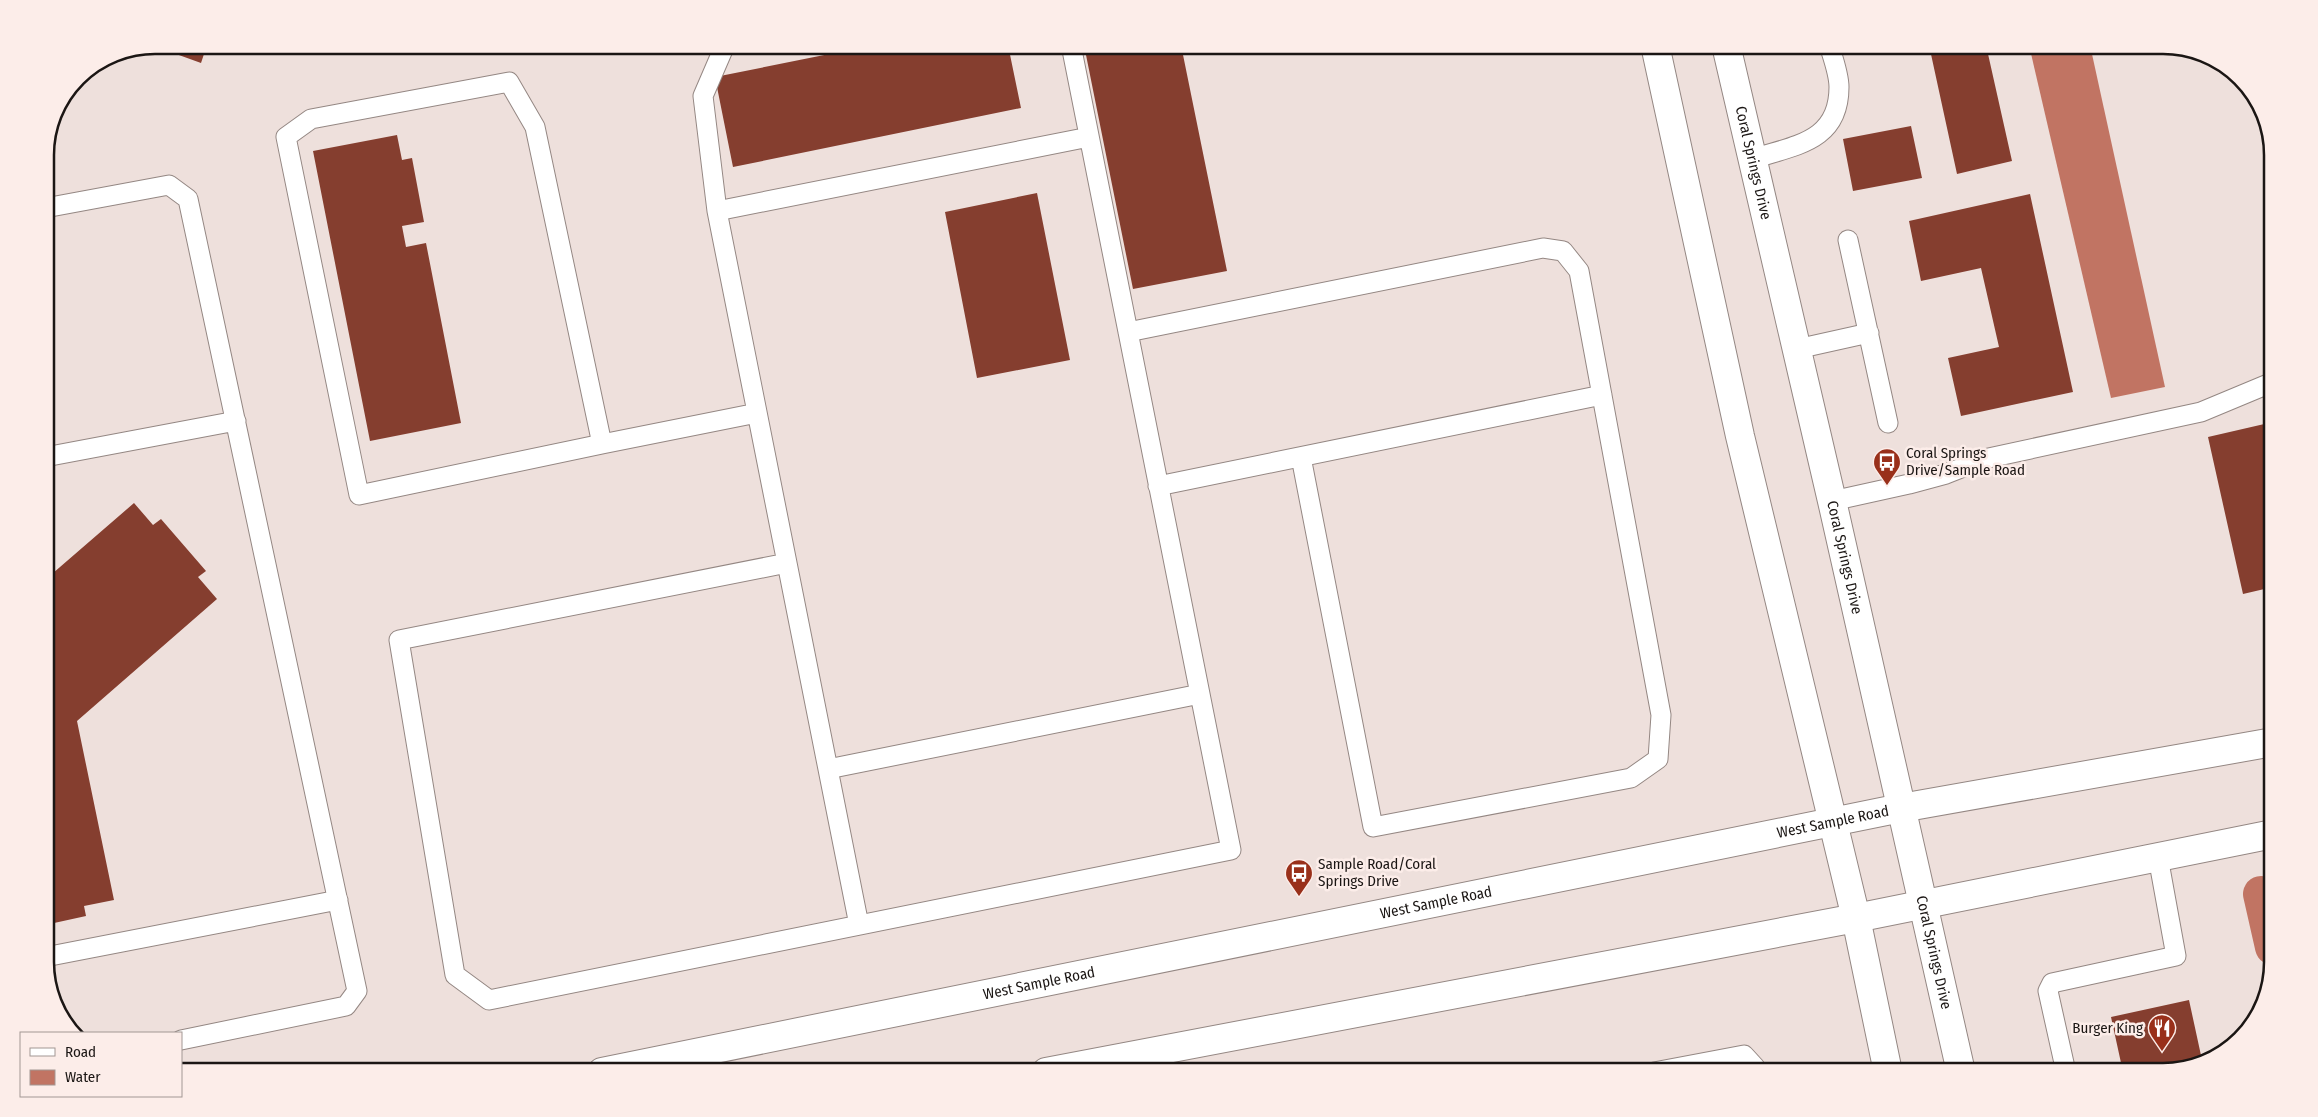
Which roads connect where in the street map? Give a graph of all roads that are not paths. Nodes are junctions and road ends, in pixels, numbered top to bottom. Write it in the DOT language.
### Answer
graph roads {
  1 [pos="721,54"];
  2 [pos="1073,54"];
  3 [pos="1657,54"];
  4 [pos="1728,54"];
  5 [pos="1832,54"];
  6 [pos="1089,137"];
  7 [pos="1753,159"];
  8 [pos="54,206"];
  9 [pos="717,211"];
  10 [pos="1848,240"];
  11 [pos="1128,332"];
  12 [pos="1869,333"];
  13 [pos="1797,349"];
  14 [pos="2264,386"];
  15 [pos="1602,395"];
  16 [pos="757,413"];
  17 [pos="236,420"];
  18 [pos="1888,423"];
  19 [pos="602,444"];
  20 [pos="54,454"];
  21 [pos="1301,457"];
  22 [pos="1158,486"];
  23 [pos="1832,501"];
  24 [pos="786,563"];
  25 [pos="1200,694"];
  26 [pos="2264,744"];
  27 [pos="828,769"];
  28 [pos="1901,808"];
  29 [pos="1833,822"];
  30 [pos="2264,836"];
  31 [pos="2158,857"];
  32 [pos="338,900"];
  33 [pos="1922,904"];
  34 [pos="1856,918"];
  35 [pos="859,924"];
  36 [pos="54,955"];
  37 [pos="182,1040"];
  38 [pos="646,1063"];
  39 [pos="1093,1063"];
  40 [pos="1702,1063"];
  41 [pos="1752,1063"];
  42 [pos="1886,1063"];
  43 [pos="1959,1063"];
  44 [pos="2064,1063"];
  1 -- 9 [label="lane"];
  2 -- 6 [label="lane"];
  3 -- 29 [label="main road"];
  4 -- 7 [label="main road, Coral Springs Drive"];
  5 -- 7 [label="lane"];
  6 -- 9 [label="lane"];
  6 -- 11 [label="lane"];
  7 -- 13 [label="main road, Coral Springs Drive"];
  8 -- 17 [label="lane"];
  9 -- 16 [label="lane"];
  10 -- 12 [label="lane"];
  11 -- 15 [label="lane"];
  11 -- 22 [label="lane"];
  12 -- 13 [label="lane"];
  12 -- 18 [label="lane"];
  13 -- 23 [label="main road, Coral Springs Drive"];
  14 -- 23 [label="lane"];
  15 -- 21 [label="lane"];
  15 -- 21 [label="lane"];
  16 -- 19 [label="lane"];
  16 -- 24 [label="lane"];
  17 -- 20 [label="lane"];
  17 -- 32 [label="lane"];
  19 -- 19 [label="lane"];
  21 -- 22 [label="lane"];
  22 -- 25 [label="lane"];
  23 -- 28 [label="main road, Coral Springs Drive"];
  24 -- 27 [label="lane"];
  24 -- 35 [label="lane"];
  25 -- 27 [label="lane"];
  25 -- 35 [label="lane"];
  26 -- 28 [label="main road, West Sample Road"];
  27 -- 35 [label="lane"];
  28 -- 29 [label="main road, West Sample Road"];
  28 -- 33 [label="main road, Coral Springs Drive"];
  29 -- 34 [label="main road"];
  29 -- 38 [label="main road, West Sample Road"];
  30 -- 31 [label="main road"];
  31 -- 33 [label="main road"];
  31 -- 44 [label="lane"];
  32 -- 36 [label="lane"];
  32 -- 37 [label="lane"];
  33 -- 34 [label="main road"];
  33 -- 43 [label="main road, Coral Springs Drive"];
  34 -- 39 [label="main road"];
  34 -- 42 [label="main road"];
  40 -- 41 [label="lane"];
}
